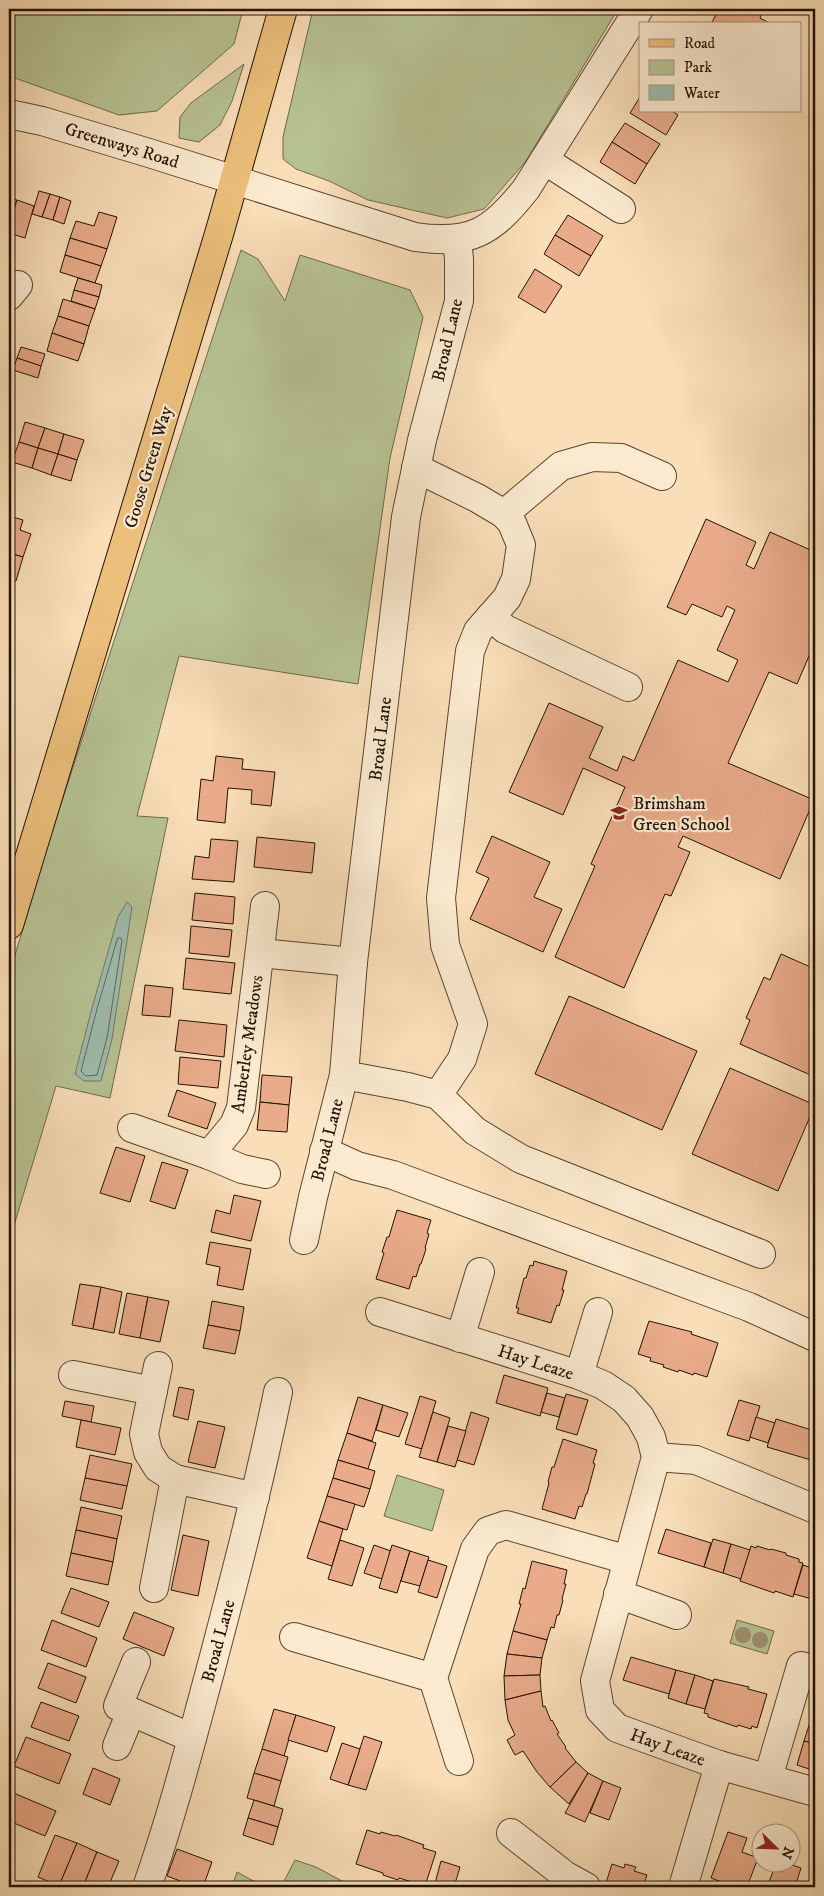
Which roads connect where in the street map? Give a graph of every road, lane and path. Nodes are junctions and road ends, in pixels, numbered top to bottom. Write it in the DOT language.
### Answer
graph roads {
  1 [pos="283,9"];
  2 [pos="639,9"];
  3 [pos="9,114"];
  4 [pos="544,160"];
  5 [pos="234,180"];
  6 [pos="621,210"];
  7 [pos="457,239"];
  8 [pos="416,468"];
  9 [pos="662,476"];
  10 [pos="504,514"];
  11 [pos="491,616"];
  12 [pos="628,687"];
  13 [pos="266,906"];
  14 [pos="9,925"];
  15 [pos="260,953"];
  16 [pos="353,962"];
  17 [pos="344,1075"];
  18 [pos="438,1095"];
  19 [pos="132,1128"];
  20 [pos="324,1151"];
  21 [pos="209,1155"];
  22 [pos="266,1174"];
  23 [pos="304,1240"];
  24 [pos="761,1254"];
  25 [pos="480,1272"];
  26 [pos="380,1312"];
  27 [pos="598,1312"];
  28 [pos="815,1337"];
  29 [pos="460,1338"];
  30 [pos="73,1375"];
  31 [pos="579,1375"];
  32 [pos="278,1392"];
  33 [pos="656,1457"];
  34 [pos="175,1479"];
  35 [pos="255,1497"];
  36 [pos="815,1509"];
  37 [pos="628,1560"];
  38 [pos="154,1588"];
  39 [pos="618,1594"];
  40 [pos="677,1615"];
  41 [pos="294,1637"];
  42 [pos="136,1662"];
  43 [pos="815,1670"];
  44 [pos="433,1678"];
  45 [pos="132,1712"];
  46 [pos="192,1738"];
  47 [pos="117,1746"];
  48 [pos="459,1761"];
  49 [pos="719,1765"];
  50 [pos="768,1778"];
  51 [pos="815,1792"];
  52 [pos="511,1834"];
  53 [pos="147,1887"];
  54 [pos="586,1887"];
  55 [pos="683,1887"];
  1 -- 5 [label="main road, Goose Green Way"];
  2 -- 4 [label="street"];
  3 -- 5 [label="street, Greenways Road"];
  4 -- 6 [label="street"];
  4 -- 7 [label="street"];
  5 -- 7 [label="street"];
  5 -- 14 [label="main road, Goose Green Way"];
  7 -- 8 [label="street, Broad Lane"];
  8 -- 10 [label="street"];
  8 -- 16 [label="street, Broad Lane"];
  9 -- 10 [label="street"];
  10 -- 11 [label="street"];
  11 -- 12 [label="street"];
  11 -- 18 [label="street"];
  13 -- 15 [label="street, Amberley Meadows"];
  15 -- 16 [label="street, Amberley Meadows"];
  15 -- 21 [label="street, Amberley Meadows"];
  16 -- 17 [label="street, Broad Lane"];
  17 -- 18 [label="street"];
  17 -- 20 [label="street, Broad Lane"];
  18 -- 24 [label="street"];
  19 -- 21 [label="street"];
  20 -- 23 [label="street, Broad Lane"];
  20 -- 28 [label="street"];
  21 -- 22 [label="street"];
  25 -- 29 [label="street"];
  26 -- 29 [label="street, Hay Leaze"];
  27 -- 31 [label="street"];
  29 -- 31 [label="street, Hay Leaze"];
  30 -- 34 [label="street"];
  31 -- 33 [label="street, Hay Leaze"];
  32 -- 35 [label="street, Broad Lane"];
  33 -- 36 [label="street"];
  33 -- 37 [label="street, Hay Leaze"];
  34 -- 35 [label="street"];
  34 -- 38 [label="street"];
  35 -- 46 [label="street, Broad Lane"];
  37 -- 39 [label="street, Hay Leaze"];
  37 -- 44 [label="street"];
  39 -- 40 [label="street"];
  39 -- 49 [label="street, Hay Leaze"];
  41 -- 44 [label="street"];
  42 -- 45 [label="street"];
  43 -- 50 [label="street"];
  44 -- 48 [label="street"];
  45 -- 46 [label="street"];
  45 -- 47 [label="street"];
  46 -- 53 [label="street, Broad Lane"];
  49 -- 50 [label="street, Hay Leaze"];
  49 -- 55 [label="street"];
  50 -- 51 [label="street, Hay Leaze"];
  52 -- 54 [label="street"];
}
